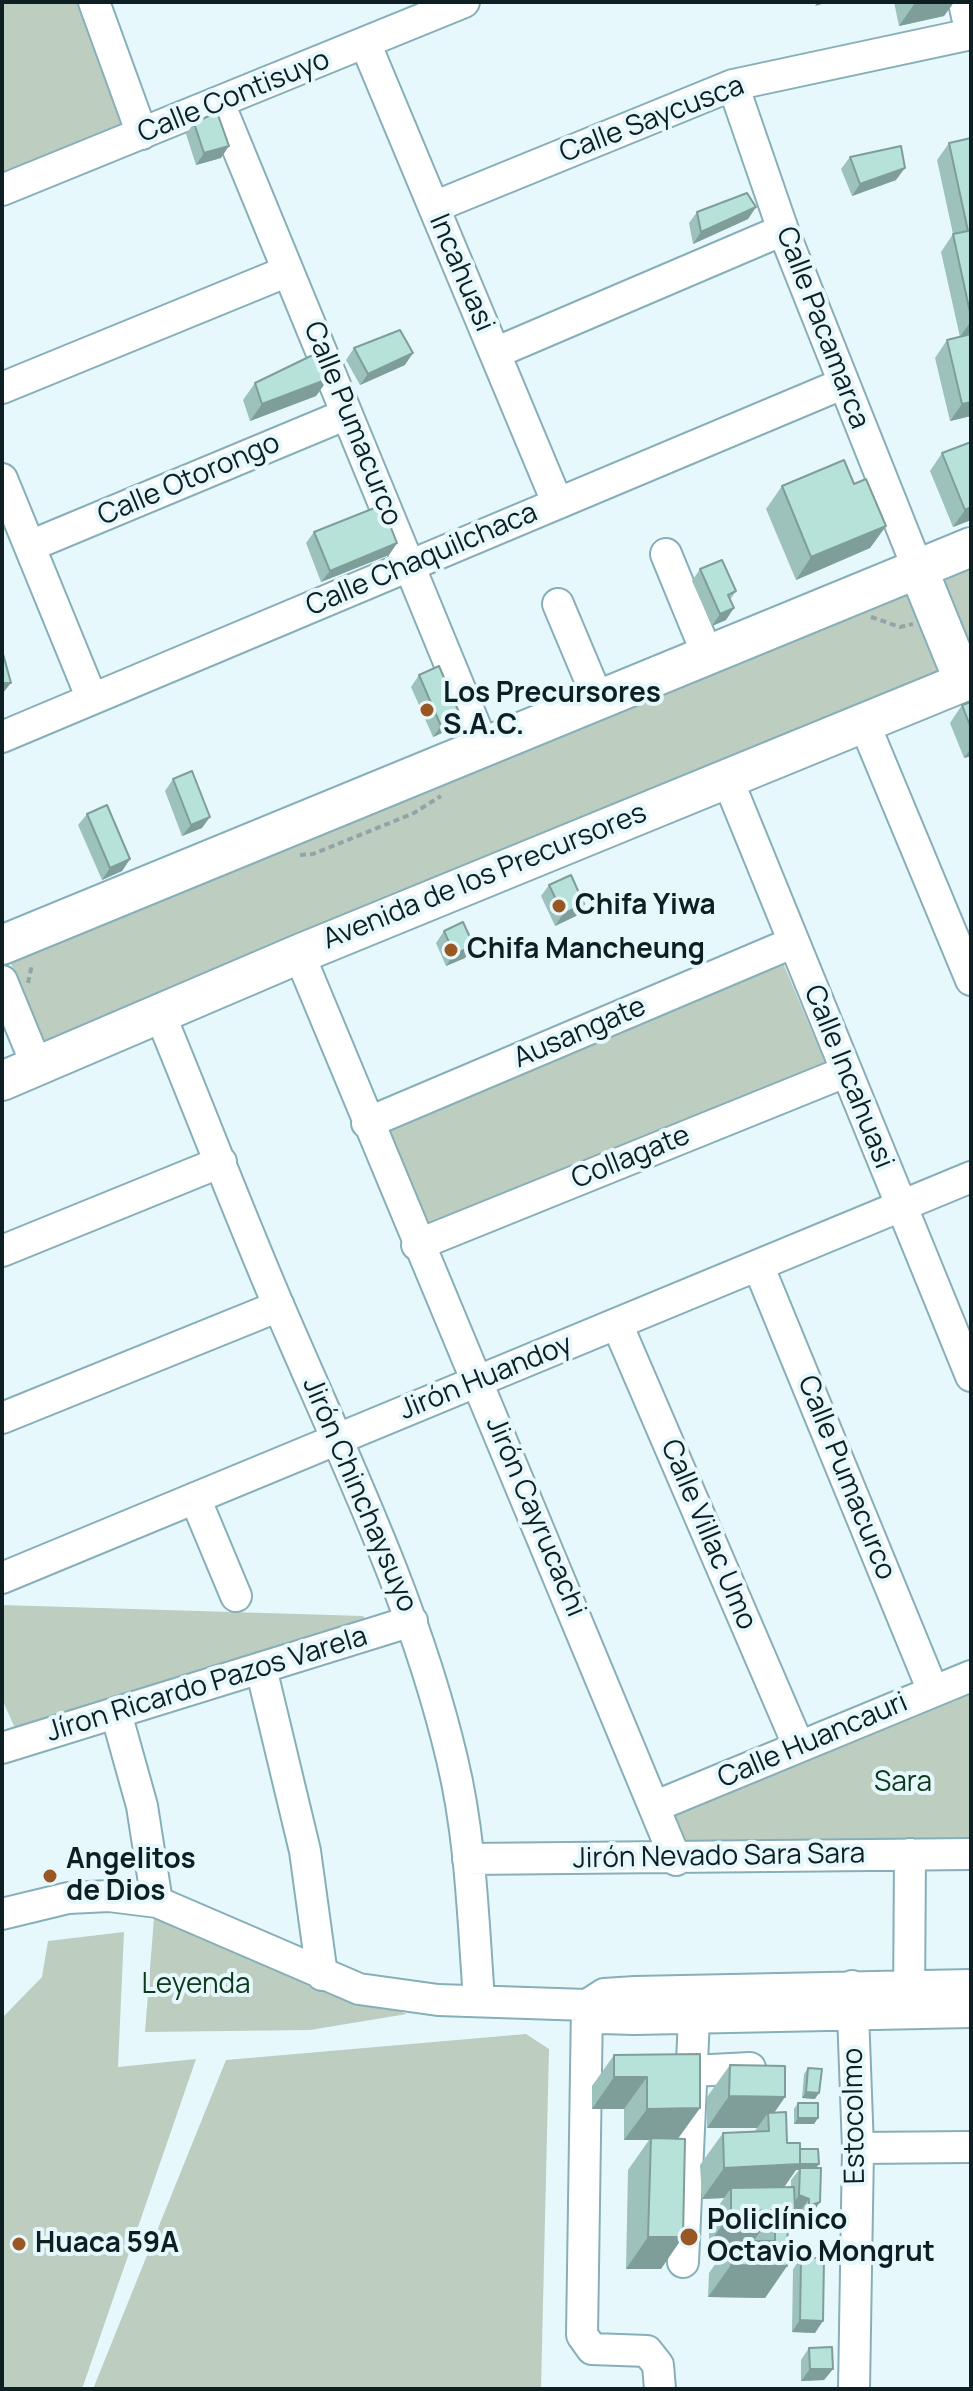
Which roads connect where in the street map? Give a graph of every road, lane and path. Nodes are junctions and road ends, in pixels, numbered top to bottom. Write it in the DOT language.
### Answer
graph roads {
  1 [pos="94,2"];
  2 [pos="464,2"];
  3 [pos="968,2"];
  4 [pos="971,16"];
  5 [pos="971,34"];
  6 [pos="366,45"];
  7 [pos="733,85"];
  8 [pos="219,103"];
  9 [pos="142,134"];
  10 [pos="2,190"];
  11 [pos="434,207"];
  12 [pos="783,230"];
  13 [pos="288,271"];
  14 [pos="495,353"];
  15 [pos="842,384"];
  16 [pos="2,388"];
  17 [pos="347,414"];
  18 [pos="2,479"];
  19 [pos="557,502"];
  20 [pos="30,546"];
  21 [pos="971,547"];
  22 [pos="666,554"];
  23 [pos="410,566"];
  24 [pos="918,569"];
  25 [pos="558,604"];
  26 [pos="707,654"];
  27 [pos="968,681"];
  28 [pos="92,699"];
  29 [pos="598,699"];
  30 [pos="864,723"];
  31 [pos="2,737"];
  32 [pos="483,745"];
  33 [pos="727,778"];
  34 [pos="792,943"];
  35 [pos="2,945"];
  36 [pos="299,954"];
  37 [pos="971,980"];
  38 [pos="2,981"];
  39 [pos="159,1012"];
  40 [pos="37,1066"];
  41 [pos="845,1072"];
  42 [pos="2,1081"];
  43 [pos="367,1123"];
  44 [pos="221,1162"];
  45 [pos="971,1177"];
  46 [pos="901,1206"];
  47 [pos="417,1245"];
  48 [pos="2,1251"];
  49 [pos="758,1265"];
  50 [pos="279,1306"];
  51 [pos="617,1324"];
  52 [pos="967,1356"];
  53 [pos="478,1381"];
  54 [pos="2,1418"];
  55 [pos="338,1439"];
  56 [pos="195,1498"];
  57 [pos="2,1578"];
  58 [pos="236,1596"];
  59 [pos="412,1621"];
  60 [pos="261,1668"];
  61 [pos="971,1676"];
  62 [pos="933,1691"];
  63 [pos="116,1713"];
  64 [pos="799,1747"];
  65 [pos="2,1748"];
  66 [pos="656,1806"];
  67 [pos="910,1854"];
  68 [pos="971,1854"];
  69 [pos="468,1859"];
  70 [pos="676,1860"];
  71 [pos="157,1902"];
  72 [pos="2,1914"];
  73 [pos="322,1975"];
  74 [pos="971,1985"];
  75 [pos="479,1999"];
  76 [pos="909,1999"];
  77 [pos="852,2001"];
  78 [pos="587,2005"];
  79 [pos="971,2012"];
  80 [pos="694,2018"];
  81 [pos="750,2068"];
  82 [pos="692,2071"];
  83 [pos="971,2147"];
  84 [pos="858,2148"];
  85 [pos="683,2262"];
  86 [pos="660,2389"];
  87 [pos="854,2389"];
  1 -- 9 [label="street"];
  2 -- 6 [label="street, Calle Contisuyo"];
  3 -- 4 [label="main road"];
  5 -- 7 [label="street, Calle Saycusca"];
  6 -- 8 [label="street, Calle Contisuyo"];
  6 -- 11 [label="street, Incahuasi"];
  7 -- 11 [label="street, Calle Saycusca"];
  7 -- 12 [label="street, Calle Pacamarca"];
  8 -- 9 [label="street, Calle Contisuyo"];
  8 -- 13 [label="street, Calle Pumacurco"];
  9 -- 10 [label="street, Calle Contisuyo"];
  11 -- 14 [label="street, Incahuasi"];
  12 -- 14 [label="street"];
  12 -- 15 [label="street, Calle Pacamarca"];
  13 -- 16 [label="street"];
  13 -- 17 [label="street, Calle Pumacurco"];
  14 -- 19 [label="street, Incahuasi"];
  15 -- 19 [label="street, Calle Chaquilchaca"];
  15 -- 24 [label="street, Calle Pacamarca"];
  17 -- 20 [label="street, Calle Otorongo"];
  17 -- 23 [label="street, Calle Pumacurco"];
  18 -- 20 [label="street"];
  19 -- 23 [label="street, Calle Chaquilchaca"];
  20 -- 28 [label="street"];
  21 -- 24 [label="main road"];
  22 -- 26 [label="street"];
  23 -- 28 [label="street, Calle Chaquilchaca"];
  23 -- 32 [label="street, Calle Pumacurco"];
  24 -- 26 [label="main road"];
  24 -- 27 [label="main road"];
  25 -- 29 [label="street"];
  26 -- 29 [label="main road"];
  27 -- 30 [label="main road, Avenida de los Precursores"];
  28 -- 31 [label="street, Calle Chaquilchaca"];
  29 -- 32 [label="main road"];
  30 -- 33 [label="main road, Avenida de los Precursores"];
  30 -- 37 [label="street"];
  32 -- 35 [label="main road"];
  33 -- 34 [label="street, Calle Incahuasi"];
  33 -- 36 [label="main road, Avenida de los Precursores"];
  34 -- 41 [label="street, Calle Incahuasi"];
  34 -- 43 [label="street, Ausangate"];
  36 -- 39 [label="main road, Avenida de los Precursores"];
  36 -- 43 [label="street, Jirón Cayrucachi"];
  38 -- 40 [label="street"];
  39 -- 40 [label="main road, Avenida de los Precursores"];
  39 -- 44 [label="street, Jirón Chinchaysuyo"];
  40 -- 42 [label="main road, Avenida de los Precursores"];
  41 -- 46 [label="street, Calle Incahuasi"];
  41 -- 47 [label="street, Collagate"];
  43 -- 47 [label="street, Jirón Cayrucachi"];
  44 -- 48 [label="street"];
  44 -- 50 [label="street, Jirón Chinchaysuyo"];
  45 -- 46 [label="street, Jirón Huandoy"];
  46 -- 49 [label="street, Jirón Huandoy"];
  46 -- 52 [label="street, Calle Incahuasi"];
  47 -- 53 [label="street, Jirón Cayrucachi"];
  49 -- 51 [label="street, Jirón Huandoy"];
  49 -- 62 [label="street, Calle Pumacurco"];
  50 -- 54 [label="street"];
  50 -- 55 [label="street, Jirón Chinchaysuyo"];
  51 -- 53 [label="street, Jirón Huandoy"];
  51 -- 64 [label="street, Calle Villac Umo"];
  53 -- 55 [label="street, Jirón Huandoy"];
  53 -- 66 [label="street, Jirón Cayrucachi"];
  55 -- 56 [label="street, Jirón Huandoy"];
  55 -- 59 [label="street, Jirón Chinchaysuyo"];
  56 -- 57 [label="street, Jirón Huandoy"];
  56 -- 58 [label="street"];
  59 -- 60 [label="street, Jíron Ricardo Pazos Varela"];
  59 -- 69 [label="street, Jirón Chinchaysuyo"];
  60 -- 63 [label="street, Jíron Ricardo Pazos Varela"];
  60 -- 73 [label="street"];
  61 -- 62 [label="street, Calle Huancauri"];
  62 -- 64 [label="street, Calle Huancauri"];
  63 -- 65 [label="street, Jíron Ricardo Pazos Varela"];
  63 -- 71 [label="street"];
  64 -- 66 [label="street, Calle Huancauri"];
  66 -- 70 [label="street, Jirón Cayrucachi"];
  67 -- 68 [label="street, Jirón Nevado Sara Sara"];
  67 -- 70 [label="street, Jirón Nevado Sara Sara"];
  67 -- 76 [label="street"];
  69 -- 70 [label="street, Jirón Nevado Sara Sara"];
  69 -- 75 [label="street, Jirón Chinchaysuyo"];
  71 -- 72 [label="street"];
  71 -- 73 [label="street"];
  73 -- 75 [label="street"];
  74 -- 76 [label="street"];
  75 -- 78 [label="street"];
  76 -- 77 [label="street"];
  76 -- 79 [label="street"];
  77 -- 78 [label="street"];
  77 -- 80 [label="street"];
  77 -- 84 [label="street, Estocolmo"];
  78 -- 80 [label="street"];
  78 -- 86 [label="street"];
  80 -- 82 [label="street"];
  81 -- 82 [label="street"];
  82 -- 85 [label="street"];
  83 -- 84 [label="street"];
  84 -- 87 [label="street, Estocolmo"];
}
